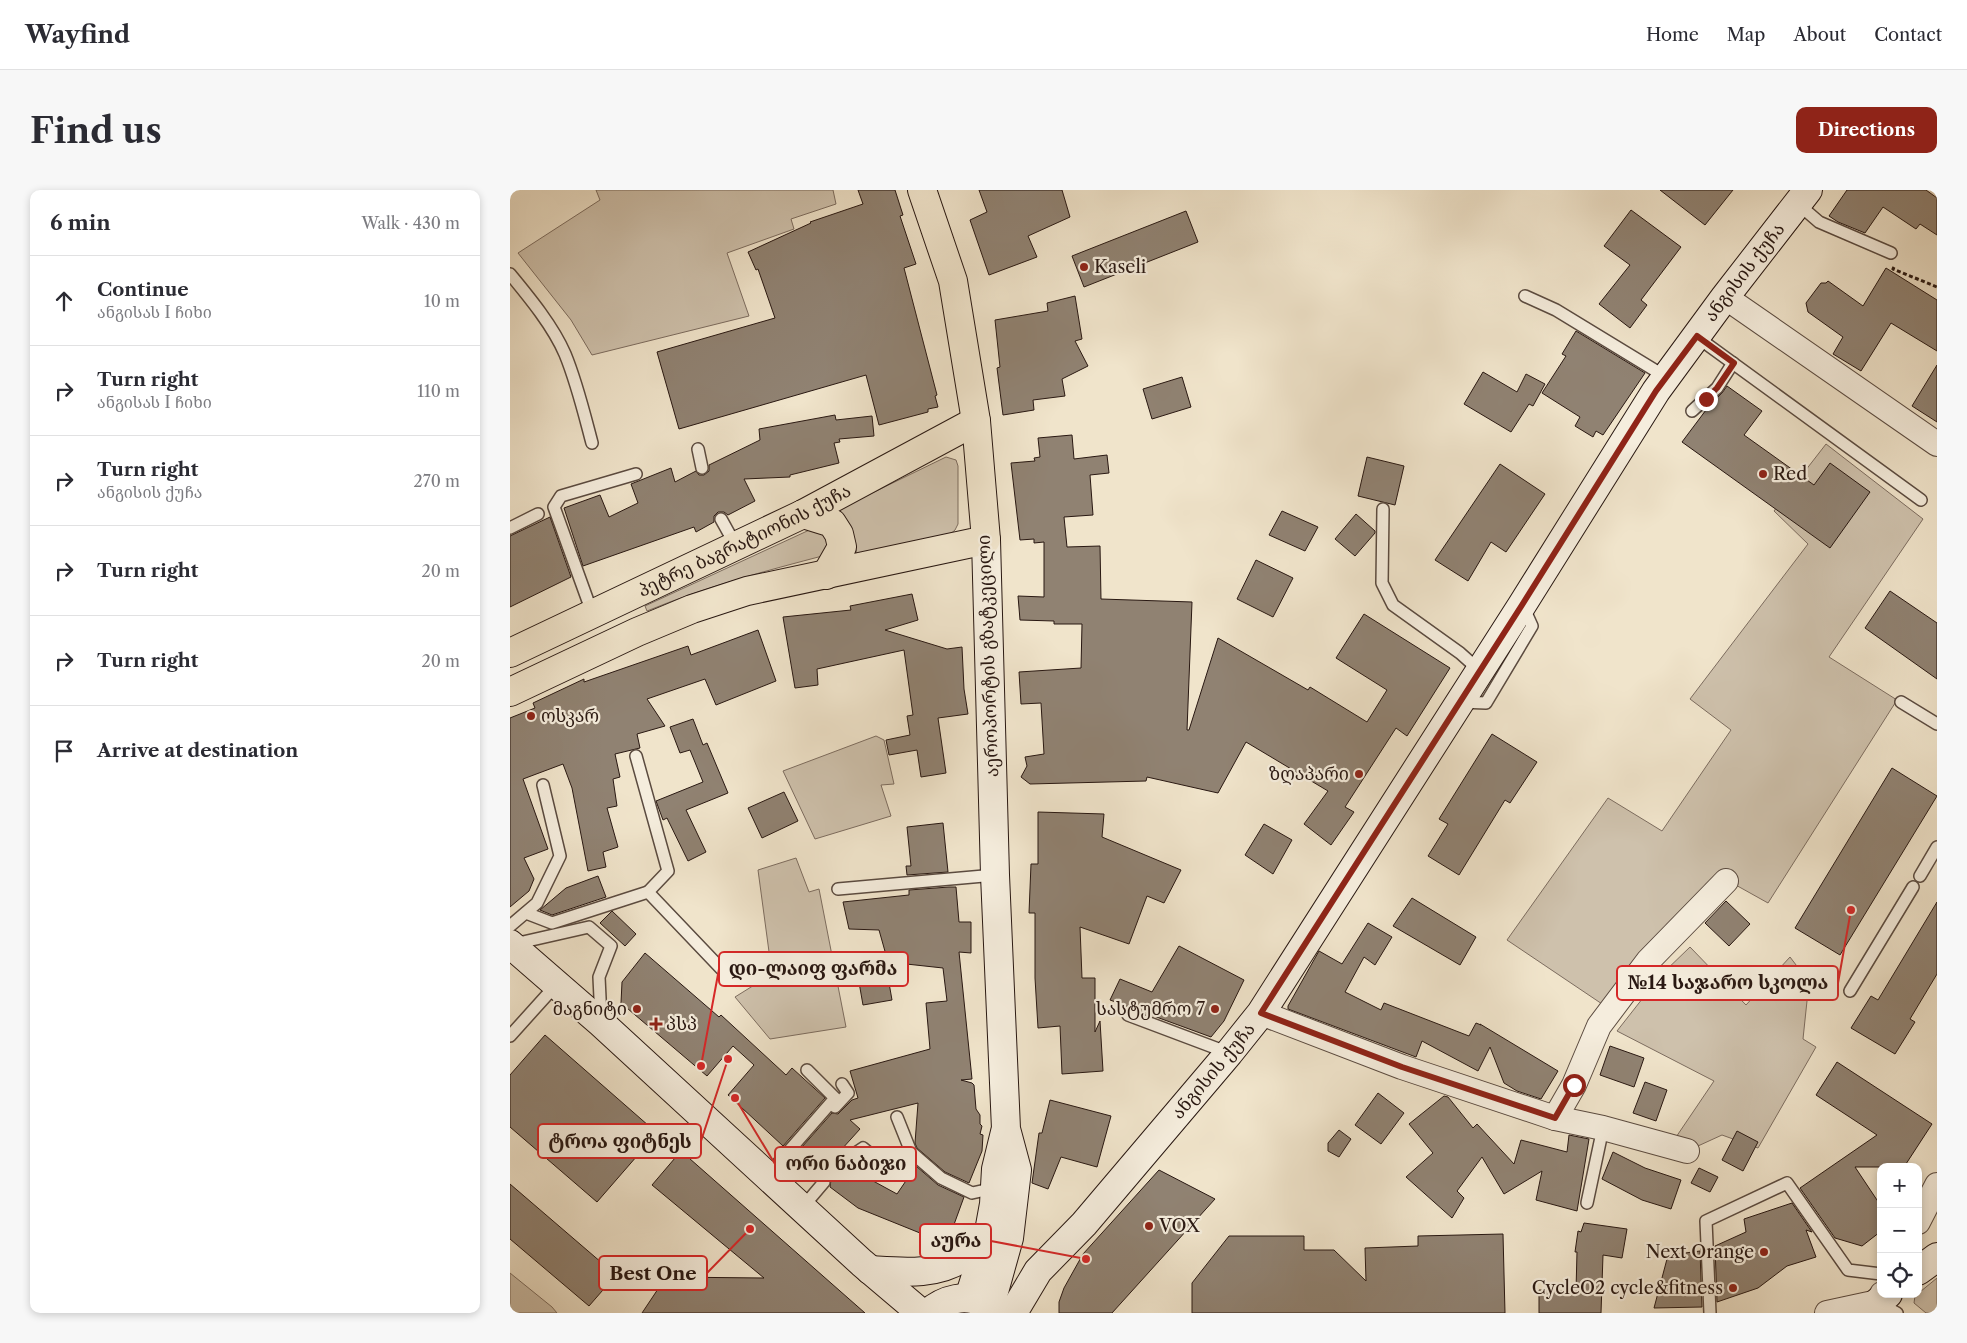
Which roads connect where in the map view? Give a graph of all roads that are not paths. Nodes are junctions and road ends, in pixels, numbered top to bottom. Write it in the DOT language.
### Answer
graph roads {
  1 [pos="922,190"];
  2 [pos="1798,194"];
  3 [pos="1891,253"];
  4 [pos="510,274"];
  5 [pos="1525,296"];
  6 [pos="1725,297"];
  7 [pos="1697,336"];
  8 [pos="1734,363"];
  9 [pos="1666,377"];
  10 [pos="1692,411"];
  11 [pos="976,421"];
  12 [pos="592,443"];
  13 [pos="1937,444"];
  14 [pos="698,449"];
  15 [pos="702,468"];
  16 [pos="636,474"];
  17 [pos="1922,500"];
  18 [pos="1382,509"];
  19 [pos="538,514"];
  20 [pos="803,514"];
  21 [pos="722,519"];
  22 [pos="510,528"];
  23 [pos="986,540"];
  24 [pos="736,546"];
  25 [pos="826,575"];
  26 [pos="1522,605"];
  27 [pos="592,615"];
  28 [pos="510,653"];
  29 [pos="1479,670"];
  30 [pos="510,692"];
  31 [pos="1458,702"];
  32 [pos="1901,702"];
  33 [pos="1937,724"];
  34 [pos="636,756"];
  35 [pos="543,785"];
  36 [pos="1937,847"];
  37 [pos="995,875"];
  38 [pos="1920,876"];
  39 [pos="1726,880"];
  40 [pos="1913,887"];
  41 [pos="838,889"];
  42 [pos="648,892"];
  43 [pos="526,913"];
  44 [pos="510,939"];
  45 [pos="729,977"];
  46 [pos="556,985"];
  47 [pos="1850,991"];
  48 [pos="1261,1013"];
  49 [pos="1128,1015"];
  50 [pos="601,1023"];
  51 [pos="510,1036"];
  52 [pos="1229,1053"];
  53 [pos="807,1070"];
  54 [pos="842,1084"];
  55 [pos="836,1107"];
  56 [pos="897,1117"];
  57 [pos="1555,1118"];
  58 [pos="1603,1128"];
  59 [pos="1006,1129"];
  60 [pos="1687,1151"];
  61 [pos="790,1153"];
  62 [pos="850,1156"];
  63 [pos="891,1171"];
  64 [pos="769,1178"];
  65 [pos="824,1182"];
  66 [pos="1937,1185"];
  67 [pos="995,1188"];
  68 [pos="1587,1203"];
  69 [pos="802,1208"];
  70 [pos="1922,1214"];
  71 [pos="988,1237"];
  72 [pos="1937,1257"];
  73 [pos="1922,1268"];
  74 [pos="870,1270"];
  75 [pos="1877,1274"];
  76 [pos="1883,1303"];
  77 [pos="992,1308"];
  78 [pos="922,1313"];
  79 [pos="928,1313"];
  80 [pos="1710,1313"];
  81 [pos="1827,1313"];
  1 -- 11 [label="main road, აეროპორტის გზატკეცილი"];
  2 -- 3 [label="lane"];
  2 -- 6 [label="street, ანგისის ქუჩა"];
  4 -- 12 [label="lane"];
  5 -- 9 [label="lane"];
  6 -- 7 [label="street, ანგისის ქუჩა"];
  6 -- 13 [label="street"];
  7 -- 8 [label="lane"];
  7 -- 9 [label="street, ანგისის ქუჩა"];
  8 -- 10 [label="lane"];
  8 -- 17 [label="lane"];
  9 -- 26 [label="street, ანგისის ქუჩა"];
  11 -- 20 [label="main road, პეტრე ბაგრატიონის ქუჩა"];
  11 -- 23 [label="main road, აეროპორტის გზატკეცილი"];
  14 -- 15 [label="lane"];
  16 -- 27 [label="lane"];
  18 -- 29 [label="lane"];
  19 -- 22 [label="lane"];
  20 -- 24 [label="main road, პეტრე ბაგრატიონის ქუჩა"];
  20 -- 25 [label="main road"];
  21 -- 24 [label="lane"];
  23 -- 25 [label="main road, პეტრე ბაგრატიონის ქუჩა"];
  23 -- 37 [label="street, აეროპორტის გზატკეცილი"];
  24 -- 27 [label="main road, პეტრე ბაგრატიონის ქუჩა"];
  25 -- 30 [label="main road, პეტრე ბაგრატიონის ქუჩა"];
  26 -- 29 [label="street, ანგისის ქუჩა"];
  26 -- 31 [label="lane"];
  27 -- 28 [label="main road, პეტრე ბაგრატიონის ქუჩა"];
  29 -- 31 [label="street, ანგისის ქუჩა"];
  31 -- 48 [label="street, ანგისის ქუჩა"];
  32 -- 33 [label="lane"];
  34 -- 42 [label="lane"];
  35 -- 43 [label="lane"];
  36 -- 38 [label="lane"];
  37 -- 41 [label="lane"];
  37 -- 59 [label="street, აეროპორტის გზატკეცილი"];
  39 -- 57 [label="street"];
  40 -- 47 [label="lane"];
  42 -- 43 [label="lane"];
  42 -- 45 [label="lane"];
  43 -- 44 [label="lane"];
  44 -- 46 [label="street"];
  44 -- 50 [label="lane"];
  46 -- 50 [label="street"];
  46 -- 51 [label="lane"];
  48 -- 52 [label="street, ანგისის ქუჩა"];
  48 -- 57 [label="street"];
  49 -- 52 [label="lane"];
  50 -- 64 [label="street"];
  52 -- 77 [label="street, ანგისის ქუჩა"];
  53 -- 64 [label="lane"];
  54 -- 55 [label="lane"];
  56 -- 67 [label="lane"];
  57 -- 58 [label="street"];
  58 -- 60 [label="street"];
  58 -- 68 [label="lane"];
  59 -- 67 [label="street, აეროპორტის გზატკეცილი"];
  59 -- 77 [label="street, აეროპორტის გზატკეცილი"];
  61 -- 64 [label="lane"];
  62 -- 63 [label="lane"];
  64 -- 69 [label="street"];
  65 -- 69 [label="lane"];
  66 -- 70 [label="street"];
  67 -- 71 [label="street, აეროპორტის გზატკეცილი"];
  69 -- 74 [label="street"];
  71 -- 74 [label="street"];
  71 -- 77 [label="street, აეროპორტის გზატკეცილი"];
  72 -- 73 [label="street"];
  74 -- 78 [label="street"];
  75 -- 80 [label="lane"];
  76 -- 81 [label="street"];
  77 -- 79 [label="street"];
}
